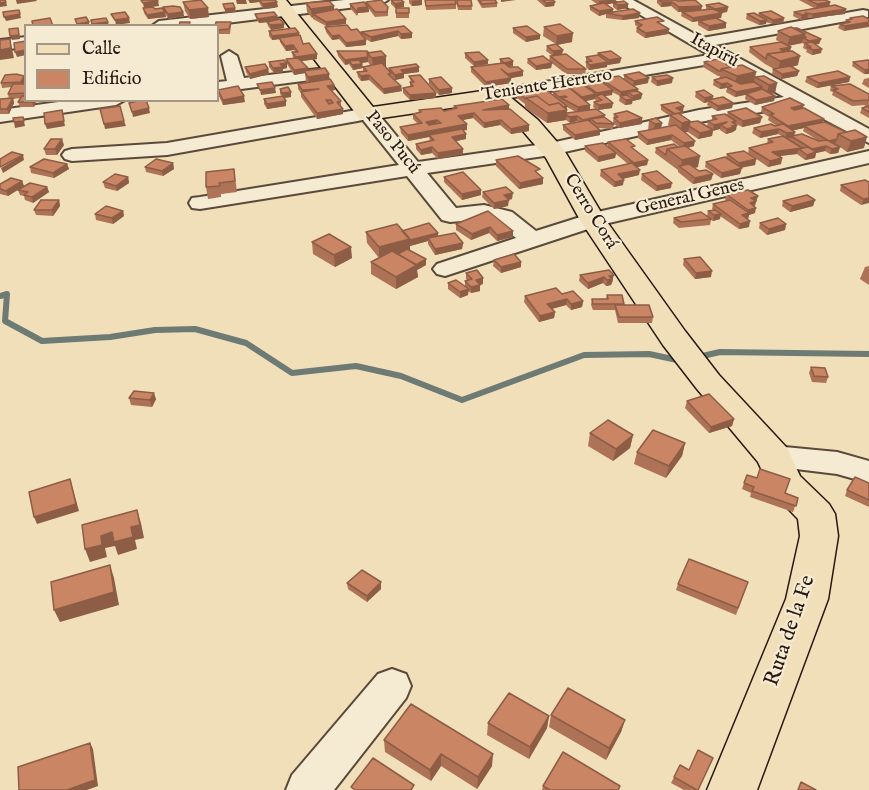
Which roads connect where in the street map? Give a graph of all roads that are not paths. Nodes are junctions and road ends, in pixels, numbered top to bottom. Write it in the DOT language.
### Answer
graph roads {
  1 [pos="381,0"];
  2 [pos="622,0"];
  3 [pos="281,5"];
  4 [pos="858,9"];
  5 [pos="171,24"];
  6 [pos="24,42"];
  7 [pos="699,43"];
  8 [pos="0,45"];
  9 [pos="229,56"];
  10 [pos="725,57"];
  11 [pos="334,72"];
  12 [pos="237,85"];
  13 [pos="219,87"];
  14 [pos="496,95"];
  15 [pos="802,100"];
  16 [pos="102,102"];
  17 [pos="368,114"];
  18 [pos="0,116"];
  19 [pos="869,137"];
  20 [pos="551,150"];
  21 [pos="72,155"];
  22 [pos="869,157"];
  23 [pos="414,170"];
  24 [pos="200,203"];
  25 [pos="593,220"];
  26 [pos="534,240"];
  27 [pos="445,269"];
  28 [pos="674,338"];
  29 [pos="774,457"];
  30 [pos="869,472"];
  31 [pos="392,686"];
  32 [pos="307,790"];
  33 [pos="732,790"];
  1 -- 3 [label="street"];
  2 -- 7 [label="street, Itapirú"];
  3 -- 5 [label="street"];
  3 -- 11 [label="main road, Paso Pucú"];
  4 -- 7 [label="street"];
  6 -- 8 [label="street"];
  7 -- 10 [label="street, Itapirú"];
  9 -- 12 [label="street"];
  10 -- 14 [label="street, Teniente Herrero"];
  10 -- 15 [label="street, Itapirú"];
  11 -- 12 [label="street"];
  11 -- 17 [label="main road, Paso Pucú"];
  12 -- 13 [label="street"];
  14 -- 17 [label="main road, Teniente Herrero"];
  14 -- 20 [label="main road, Cerro Corá"];
  15 -- 19 [label="street, Itapirú"];
  15 -- 20 [label="street"];
  16 -- 18 [label="street"];
  17 -- 21 [label="street"];
  17 -- 23 [label="street, Paso Pucú"];
  20 -- 23 [label="street"];
  20 -- 25 [label="main road, Cerro Corá"];
  22 -- 25 [label="street, General Genes"];
  23 -- 24 [label="street"];
  23 -- 26 [label="street, Paso Pucú"];
  25 -- 26 [label="street, General Genes"];
  25 -- 28 [label="main road, Cerro Corá"];
  26 -- 27 [label="street, General Genes"];
  28 -- 29 [label="main road, Ruta de la Fe"];
  29 -- 30 [label="street"];
  29 -- 33 [label="main road, Ruta de la Fe"];
  31 -- 32 [label="street"];
}
